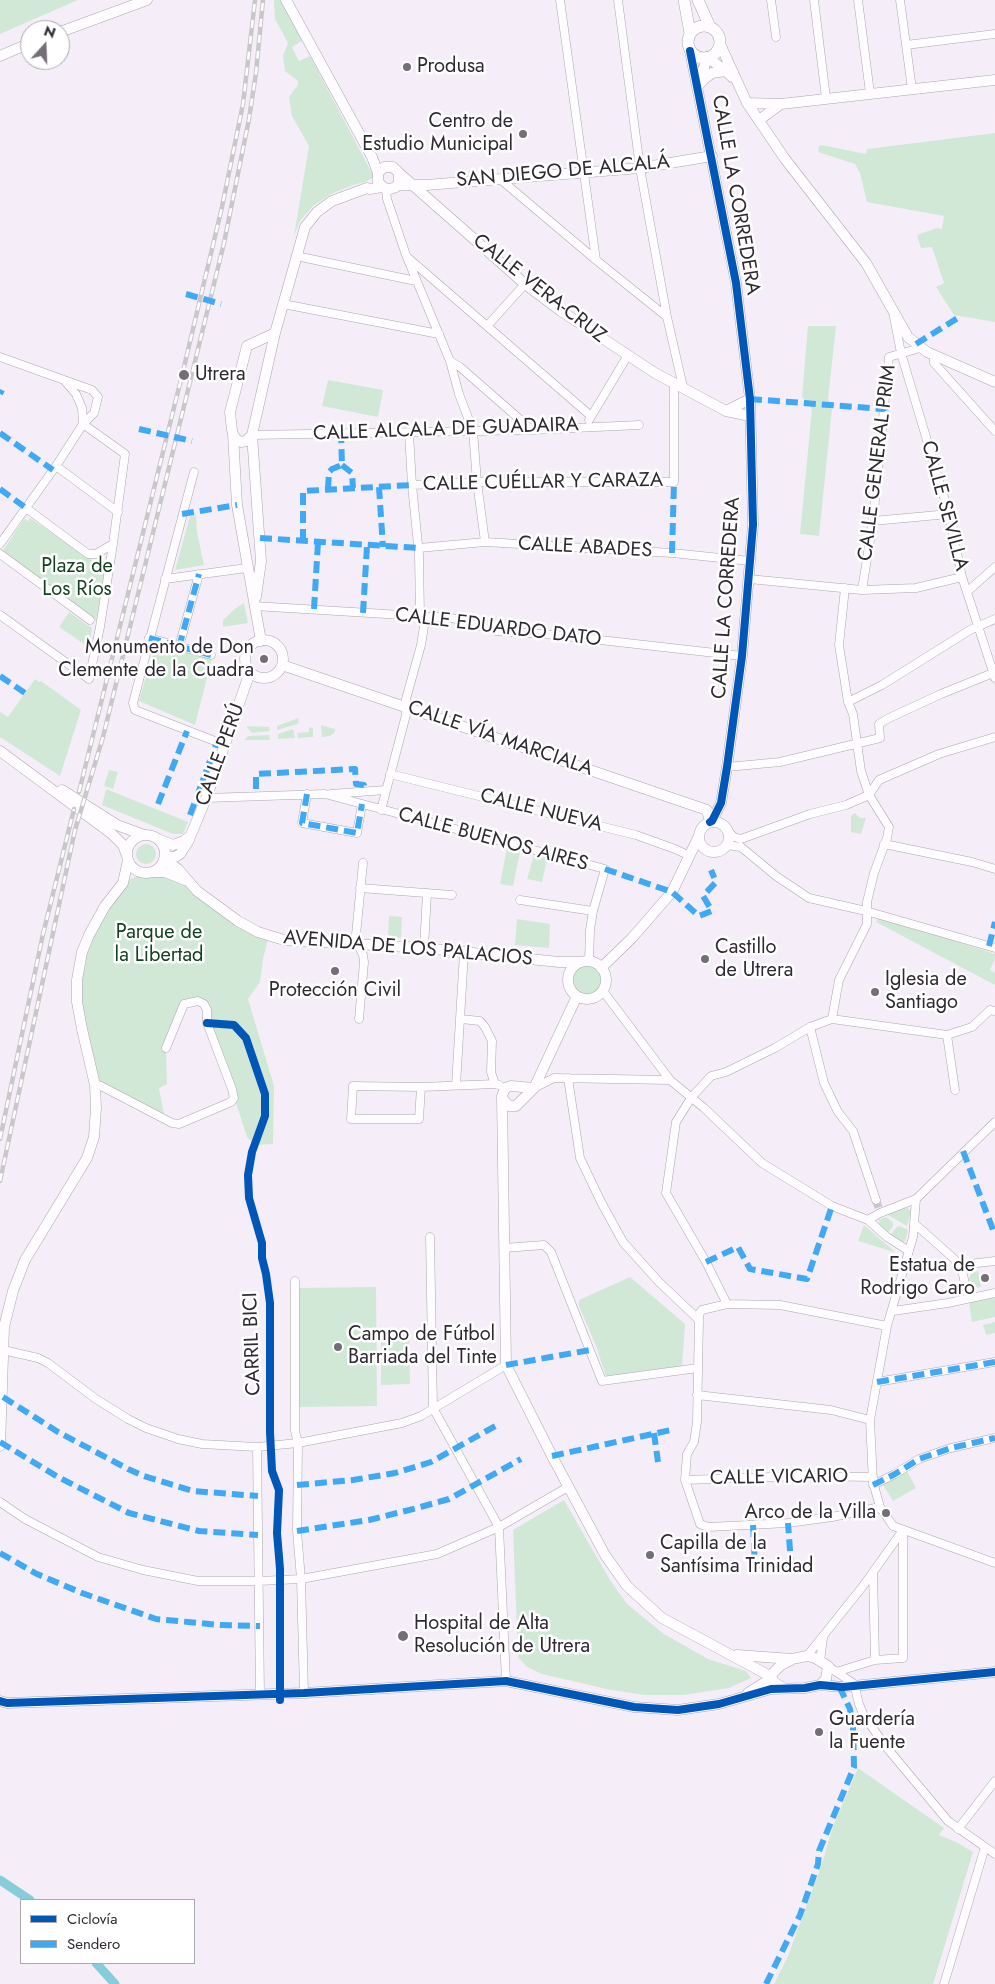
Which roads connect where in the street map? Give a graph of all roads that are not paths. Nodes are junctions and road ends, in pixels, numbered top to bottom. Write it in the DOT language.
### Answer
graph roads {
  1 [pos="147,0"];
  2 [pos="286,0"];
  3 [pos="560,0"];
  4 [pos="618,0"];
  5 [pos="684,0"];
  6 [pos="698,0"];
  7 [pos="771,0"];
  8 [pos="814,0"];
  9 [pos="858,0"];
  10 [pos="900,0"];
  11 [pos="710,26"];
  12 [pos="70,28"];
  13 [pos="690,33"];
  14 [pos="995,34"];
  15 [pos="776,38"];
  16 [pos="720,44"];
  17 [pos="906,45"];
  18 [pos="20,47"];
  19 [pos="690,50"];
  20 [pos="0,56"];
  21 [pos="707,57"];
  22 [pos="726,71"];
  23 [pos="995,80"];
  24 [pos="737,83"];
  25 [pos="698,86"];
  26 [pos="912,89"];
  27 [pos="870,93"];
  28 [pos="826,98"];
  29 [pos="747,103"];
  30 [pos="781,104"];
  31 [pos="759,120"];
  32 [pos="369,152"];
  33 [pos="712,156"];
  34 [pos="640,168"];
  35 [pos="396,170"];
  36 [pos="584,172"];
  37 [pos="500,179"];
  38 [pos="381,182"];
  39 [pos="397,185"];
  40 [pos="412,185"];
  41 [pos="406,255"];
  42 [pos="296,256"];
  43 [pos="596,260"];
  44 [pos="416,281"];
  45 [pos="525,284"];
  46 [pos="283,304"];
  47 [pos="894,312"];
  48 [pos="667,317"];
  49 [pos="488,325"];
  50 [pos="274,333"];
  51 [pos="438,334"];
  52 [pos="258,340"];
  53 [pos="920,348"];
  54 [pos="901,353"];
  55 [pos="269,354"];
  56 [pos="628,355"];
  57 [pos="934,355"];
  58 [pos="0,357"];
  59 [pos="450,361"];
  60 [pos="64,380"];
  61 [pos="995,382"];
  62 [pos="678,385"];
  63 [pos="750,407"];
  64 [pos="726,410"];
  65 [pos="591,416"];
  66 [pos="83,424"];
  67 [pos="639,425"];
  68 [pos="586,426"];
  69 [pos="532,430"];
  70 [pos="473,431"];
  71 [pos="233,432"];
  72 [pos="995,432"];
  73 [pos="409,433"];
  74 [pos="252,436"];
  75 [pos="56,466"];
  76 [pos="194,472"];
  77 [pos="477,482"];
  78 [pos="412,485"];
  79 [pos="26,508"];
  80 [pos="118,512"];
  81 [pos="949,514"];
  82 [pos="873,521"];
  83 [pos="485,542"];
  84 [pos="0,544"];
  85 [pos="113,544"];
  86 [pos="419,548"];
  87 [pos="0,554"];
  88 [pos="750,561"];
  89 [pos="995,567"];
  90 [pos="247,568"];
  91 [pos="199,574"];
  92 [pos="962,577"];
  93 [pos="749,578"];
  94 [pos="165,579"];
  95 [pos="845,588"];
  96 [pos="862,590"];
  97 [pos="968,591"];
  98 [pos="255,605"];
  99 [pos="0,614"];
  100 [pos="420,616"];
  101 [pos="995,619"];
  102 [pos="90,620"];
  103 [pos="978,627"];
  104 [pos="149,638"];
  105 [pos="262,640"];
  106 [pos="178,647"];
  107 [pos="211,655"];
  108 [pos="742,656"];
  109 [pos="282,664"];
  110 [pos="250,672"];
  111 [pos="994,675"];
  112 [pos="848,702"];
  113 [pos="407,706"];
  114 [pos="995,737"];
  115 [pos="857,742"];
  116 [pos="225,745"];
  117 [pos="0,751"];
  118 [pos="727,767"];
  119 [pos="390,774"];
  120 [pos="37,776"];
  121 [pos="386,790"];
  122 [pos="308,794"];
  123 [pos="325,794"];
  124 [pos="869,795"];
  125 [pos="206,798"];
  126 [pos="720,803"];
  127 [pos="362,804"];
  128 [pos="381,810"];
  129 [pos="711,821"];
  130 [pos="727,829"];
  131 [pos="144,835"];
  132 [pos="189,837"];
  133 [pos="698,838"];
  134 [pos="158,839"];
  135 [pos="741,843"];
  136 [pos="884,844"];
  137 [pos="727,845"];
  138 [pos="706,850"];
  139 [pos="180,854"];
  140 [pos="690,856"];
  141 [pos="127,858"];
  142 [pos="165,858"];
  143 [pos="363,863"];
  144 [pos="178,869"];
  145 [pos="995,869"];
  146 [pos="149,872"];
  147 [pos="186,880"];
  148 [pos="123,883"];
  149 [pos="360,888"];
  150 [pos="427,893"];
  151 [pos="452,895"];
  152 [pos="520,900"];
  153 [pos="593,911"];
  154 [pos="866,911"];
  155 [pos="356,945"];
  156 [pos="424,948"];
  157 [pos="995,948"];
  158 [pos="464,954"];
  159 [pos="559,962"];
  160 [pos="585,962"];
  161 [pos="601,968"];
  162 [pos="570,971"];
  163 [pos="603,991"];
  164 [pos="577,996"];
  165 [pos="995,1011"];
  166 [pos="461,1019"];
  167 [pos="832,1019"];
  168 [pos="360,1020"];
  169 [pos="810,1027"];
  170 [pos="947,1035"];
  171 [pos="166,1048"];
  172 [pos="568,1078"];
  173 [pos="670,1080"];
  174 [pos="495,1084"];
  175 [pos="456,1085"];
  176 [pos="95,1086"];
  177 [pos="421,1087"];
  178 [pos="516,1087"];
  179 [pos="534,1088"];
  180 [pos="955,1090"];
  181 [pos="504,1093"];
  182 [pos="691,1098"];
  183 [pos="521,1101"];
  184 [pos="995,1122"];
  185 [pos="916,1199"];
  186 [pos="876,1200"];
  187 [pos="868,1220"];
  188 [pos="915,1224"];
  189 [pos="430,1237"];
  190 [pos="504,1248"];
  191 [pos="909,1251"];
  192 [pos="995,1261"];
  193 [pos="961,1266"];
  194 [pos="294,1281"];
  195 [pos="995,1293"];
  196 [pos="968,1298"];
  197 [pos="727,1304"];
  198 [pos="893,1311"];
  199 [pos="699,1320"];
  200 [pos="887,1326"];
  201 [pos="3,1350"];
  202 [pos="995,1362"];
  203 [pos="506,1365"];
  204 [pos="698,1368"];
  205 [pos="877,1382"];
  206 [pos="698,1395"];
  207 [pos="433,1408"];
  208 [pos="870,1420"];
  209 [pos="995,1438"];
  210 [pos="298,1443"];
  211 [pos="0,1446"];
  212 [pos="257,1447"];
  213 [pos="685,1480"];
  214 [pos="873,1481"];
  215 [pos="568,1487"];
  216 [pos="0,1502"];
  217 [pos="880,1507"];
  218 [pos="498,1527"];
  219 [pos="903,1530"];
  220 [pos="995,1563"];
  221 [pos="873,1572"];
  222 [pos="301,1579"];
  223 [pos="259,1581"];
  224 [pos="823,1638"];
  225 [pos="734,1655"];
  226 [pos="806,1656"];
  227 [pos="792,1659"];
  228 [pos="875,1660"];
  229 [pos="828,1666"];
  230 [pos="759,1670"];
  231 [pos="995,1672"];
  232 [pos="771,1677"];
  233 [pos="506,1681"];
  234 [pos="760,1684"];
  235 [pos="854,1684"];
  236 [pos="820,1685"];
  237 [pos="783,1688"];
  238 [pos="304,1693"];
  239 [pos="260,1694"];
  240 [pos="744,1696"];
  241 [pos="0,1701"];
  242 [pos="995,1781"];
  243 [pos="958,1829"];
  244 [pos="985,1847"];
  245 [pos="995,1854"];
  246 [pos="944,1984"];
  1 -- 12 [label="street"];
  2 -- 32 [label="street"];
  3 -- 36 [label="street"];
  4 -- 34 [label="street"];
  5 -- 13 [label="main road"];
  6 -- 11 [label="main road"];
  7 -- 15 [label="street"];
  8 -- 28 [label="street"];
  9 -- 27 [label="street"];
  10 -- 17 [label="street"];
  11 -- 13 [label="main road"];
  11 -- 16 [label="main road"];
  13 -- 19 [label="main road"];
  14 -- 17 [label="street"];
  16 -- 21 [label="main road"];
  16 -- 24 [label="street"];
  17 -- 26 [label="street"];
  18 -- 20 [label="street"];
  19 -- 21 [label="main road"];
  19 -- 25 [label="street, CALLE LA CORREDERA"];
  21 -- 22 [label="street"];
  21 -- 25 [label="street"];
  22 -- 24 [label="street"];
  22 -- 25 [label="street"];
  23 -- 26 [label="street"];
  24 -- 29 [label="street"];
  25 -- 33 [label="street, CALLE LA CORREDERA"];
  26 -- 27 [label="street"];
  27 -- 28 [label="street"];
  28 -- 30 [label="street"];
  29 -- 30 [label="street"];
  29 -- 31 [label="street"];
  30 -- 31 [label="street"];
  31 -- 47 [label="street"];
  32 -- 35 [label="street"];
  32 -- 38 [label="street"];
  33 -- 34 [label="street, SAN DIEGO DE ALCALÁ"];
  33 -- 63 [label="street, CALLE LA CORREDERA"];
  34 -- 36 [label="street, SAN DIEGO DE ALCALÁ"];
  34 -- 48 [label="street"];
  35 -- 38 [label="street"];
  35 -- 39 [label="street"];
  35 -- 40 [label="street"];
  36 -- 37 [label="street, SAN DIEGO DE ALCALÁ"];
  36 -- 43 [label="street"];
  37 -- 40 [label="street, SAN DIEGO DE ALCALÁ"];
  37 -- 43 [label="street"];
  38 -- 39 [label="street"];
  38 -- 41 [label="street"];
  38 -- 42 [label="street"];
  39 -- 40 [label="street, SAN DIEGO DE ALCALÁ"];
  40 -- 45 [label="street, CALLE VERA-CRUZ"];
  41 -- 44 [label="street"];
  41 -- 49 [label="street"];
  42 -- 44 [label="street"];
  42 -- 46 [label="street"];
  43 -- 48 [label="street"];
  44 -- 51 [label="street"];
  45 -- 49 [label="street"];
  45 -- 56 [label="street, CALLE VERA-CRUZ"];
  46 -- 50 [label="street"];
  46 -- 51 [label="street"];
  47 -- 53 [label="street"];
  47 -- 54 [label="street, CALLE GENERAL PRIM"];
  48 -- 62 [label="street"];
  49 -- 65 [label="street"];
  50 -- 52 [label="street"];
  50 -- 55 [label="street"];
  51 -- 59 [label="street"];
  52 -- 55 [label="street"];
  52 -- 71 [label="street"];
  53 -- 54 [label="street"];
  53 -- 57 [label="street"];
  54 -- 81 [label="street, CALLE SEVILLA"];
  54 -- 82 [label="street, CALLE GENERAL PRIM"];
  55 -- 74 [label="street"];
  56 -- 62 [label="street, CALLE VERA-CRUZ"];
  56 -- 65 [label="street"];
  57 -- 61 [label="street"];
  57 -- 72 [label="street"];
  58 -- 60 [label="street"];
  59 -- 69 [label="street"];
  59 -- 70 [label="street"];
  60 -- 66 [label="street"];
  60 -- 66 [label="street"];
  62 -- 64 [label="street, CALLE VERA-CRUZ"];
  62 -- 77 [label="street, CALLE CUÉLLAR Y CARAZA"];
  63 -- 64 [label="street, CALLE VERA-CRUZ"];
  63 -- 64 [label="street"];
  63 -- 88 [label="street, CALLE LA CORREDERA"];
  65 -- 68 [label="street"];
  66 -- 75 [label="street"];
  66 -- 80 [label="street"];
  67 -- 68 [label="street, CALLE ALCALA DE GUADAIRA"];
  68 -- 69 [label="street, CALLE ALCALA DE GUADAIRA"];
  69 -- 70 [label="street, CALLE ALCALA DE GUADAIRA"];
  70 -- 73 [label="street, CALLE ALCALA DE GUADAIRA"];
  70 -- 77 [label="street"];
  71 -- 74 [label="street"];
  71 -- 90 [label="street"];
  73 -- 74 [label="street, CALLE ALCALA DE GUADAIRA"];
  73 -- 78 [label="street"];
  74 -- 98 [label="street"];
  75 -- 79 [label="street"];
  75 -- 80 [label="street"];
  76 -- 94 [label="street"];
  77 -- 78 [label="street, CALLE CUÉLLAR Y CARAZA"];
  77 -- 83 [label="street"];
  78 -- 86 [label="street"];
  79 -- 84 [label="street"];
  79 -- 85 [label="street"];
  80 -- 85 [label="street"];
  81 -- 82 [label="street"];
  81 -- 92 [label="street, CALLE SEVILLA"];
  82 -- 96 [label="street, CALLE GENERAL PRIM"];
  83 -- 86 [label="street, CALLE ABADES"];
  83 -- 88 [label="street, CALLE ABADES"];
  85 -- 99 [label="street"];
  86 -- 100 [label="street"];
  87 -- 102 [label="street"];
  88 -- 93 [label="street, CALLE LA CORREDERA"];
  89 -- 97 [label="street"];
  90 -- 91 [label="street"];
  90 -- 98 [label="street"];
  91 -- 94 [label="street"];
  91 -- 106 [label="street"];
  92 -- 96 [label="street"];
  92 -- 97 [label="street, CALLE SEVILLA"];
  93 -- 95 [label="street"];
  93 -- 108 [label="street, CALLE LA CORREDERA"];
  94 -- 104 [label="street"];
  95 -- 96 [label="street"];
  95 -- 112 [label="street"];
  97 -- 103 [label="street, CALLE SEVILLA"];
  98 -- 100 [label="street, CALLE EDUARDO DATO"];
  98 -- 105 [label="street"];
  100 -- 108 [label="street, CALLE EDUARDO DATO"];
  100 -- 113 [label="street"];
  101 -- 103 [label="street"];
  103 -- 111 [label="street, CALLE SEVILLA"];
  103 -- 112 [label="street"];
  104 -- 106 [label="street"];
  104 -- 116 [label="street"];
  105 -- 109 [label="street"];
  105 -- 110 [label="street"];
  106 -- 107 [label="street"];
  108 -- 118 [label="street, CALLE LA CORREDERA"];
  109 -- 110 [label="street"];
  109 -- 113 [label="street, CALLE VÍA MARCIALA"];
  110 -- 116 [label="street, CALLE PERÚ"];
  111 -- 115 [label="street"];
  112 -- 115 [label="street"];
  113 -- 119 [label="street"];
  113 -- 129 [label="street, CALLE VÍA MARCIALA"];
  114 -- 124 [label="street"];
  115 -- 118 [label="street"];
  115 -- 124 [label="street"];
  116 -- 125 [label="street, CALLE PERÚ"];
  117 -- 120 [label="street"];
  118 -- 126 [label="street, CALLE LA CORREDERA"];
  119 -- 121 [label="street"];
  119 -- 140 [label="street, CALLE NUEVA"];
  120 -- 131 [label="street"];
  120 -- 141 [label="street"];
  121 -- 123 [label="street"];
  121 -- 128 [label="street"];
  122 -- 123 [label="street"];
  122 -- 125 [label="street"];
  122 -- 127 [label="street"];
  123 -- 127 [label="street, CALLE BUENOS AIRES"];
  124 -- 135 [label="street"];
  124 -- 136 [label="street"];
  125 -- 132 [label="street, CALLE PERÚ"];
  126 -- 129 [label="street, CALLE LA CORREDERA"];
  126 -- 130 [label="street, CALLE LA CORREDERA"];
  127 -- 128 [label="street, CALLE BUENOS AIRES"];
  128 -- 153 [label="street, CALLE BUENOS AIRES"];
  129 -- 130 [label="street"];
  129 -- 133 [label="street"];
  130 -- 135 [label="street"];
  130 -- 137 [label="street"];
  131 -- 134 [label="street"];
  131 -- 141 [label="street"];
  132 -- 134 [label="street"];
  132 -- 139 [label="street, CALLE PERÚ"];
  133 -- 138 [label="street"];
  133 -- 140 [label="street"];
  134 -- 142 [label="street"];
  135 -- 137 [label="street"];
  135 -- 154 [label="street"];
  136 -- 145 [label="street"];
  136 -- 154 [label="street"];
  137 -- 138 [label="street"];
  138 -- 140 [label="street"];
  139 -- 142 [label="street"];
  139 -- 144 [label="street"];
  140 -- 161 [label="street"];
  141 -- 146 [label="street"];
  141 -- 148 [label="street"];
  142 -- 144 [label="street, AVENIDA DE LOS PALACIOS"];
  142 -- 146 [label="street"];
  143 -- 149 [label="street"];
  144 -- 147 [label="street, AVENIDA DE LOS PALACIOS"];
  146 -- 147 [label="street, AVENIDA DE LOS PALACIOS"];
  146 -- 148 [label="street"];
  147 -- 155 [label="street, AVENIDA DE LOS PALACIOS"];
  148 -- 176 [label="street"];
  149 -- 150 [label="street"];
  149 -- 155 [label="street"];
  150 -- 151 [label="street"];
  150 -- 156 [label="street"];
  152 -- 153 [label="street"];
  153 -- 160 [label="street"];
  154 -- 157 [label="street"];
  154 -- 167 [label="street"];
  155 -- 156 [label="street, AVENIDA DE LOS PALACIOS"];
  155 -- 168 [label="street"];
  156 -- 158 [label="street, AVENIDA DE LOS PALACIOS"];
  158 -- 159 [label="street, AVENIDA DE LOS PALACIOS"];
  158 -- 166 [label="street"];
  159 -- 160 [label="street, AVENIDA DE LOS PALACIOS"];
  159 -- 162 [label="street, AVENIDA DE LOS PALACIOS"];
  160 -- 161 [label="street"];
  160 -- 162 [label="street"];
  161 -- 163 [label="street"];
  162 -- 164 [label="street"];
  163 -- 164 [label="street"];
  163 -- 173 [label="street"];
  164 -- 179 [label="street"];
  165 -- 170 [label="street"];
  166 -- 174 [label="street"];
  166 -- 175 [label="street"];
  167 -- 169 [label="street"];
  167 -- 170 [label="street"];
  169 -- 182 [label="street"];
  169 -- 186 [label="street"];
  170 -- 180 [label="street"];
  171 -- 176 [label="street"];
  172 -- 173 [label="street"];
  172 -- 179 [label="street"];
  172 -- 199 [label="street"];
  173 -- 182 [label="street"];
  174 -- 175 [label="street"];
  174 -- 181 [label="street"];
  175 -- 177 [label="street"];
  176 -- 201 [label="street"];
  177 -- 177 [label="street"];
  178 -- 179 [label="street"];
  178 -- 181 [label="street"];
  178 -- 183 [label="street"];
  179 -- 183 [label="street"];
  181 -- 183 [label="street"];
  181 -- 190 [label="street"];
  182 -- 187 [label="street"];
  182 -- 197 [label="street"];
  184 -- 185 [label="street"];
  185 -- 187 [label="street"];
  185 -- 188 [label="street"];
  187 -- 191 [label="street"];
  188 -- 191 [label="street"];
  188 -- 193 [label="street"];
  189 -- 207 [label="street"];
  190 -- 203 [label="street"];
  190 -- 204 [label="street"];
  191 -- 198 [label="street"];
  192 -- 193 [label="street"];
  193 -- 196 [label="street"];
  194 -- 210 [label="street"];
  195 -- 196 [label="street"];
  196 -- 198 [label="street"];
  197 -- 199 [label="street"];
  197 -- 200 [label="street"];
  198 -- 200 [label="street"];
  199 -- 204 [label="street"];
  200 -- 205 [label="street"];
  201 -- 211 [label="street"];
  201 -- 212 [label="street"];
  202 -- 205 [label="street"];
  203 -- 207 [label="street"];
  203 -- 215 [label="street"];
  204 -- 206 [label="street"];
  205 -- 208 [label="street"];
  206 -- 208 [label="street"];
  206 -- 213 [label="street"];
  207 -- 210 [label="street"];
  207 -- 218 [label="street"];
  208 -- 214 [label="street"];
  209 -- 214 [label="street"];
  210 -- 212 [label="street"];
  210 -- 222 [label="street"];
  212 -- 223 [label="street"];
  213 -- 214 [label="street, CALLE VICARIO"];
  213 -- 217 [label="street"];
  214 -- 217 [label="street"];
  215 -- 218 [label="street"];
  215 -- 225 [label="street"];
  216 -- 223 [label="street"];
  217 -- 219 [label="street"];
  218 -- 222 [label="street"];
  218 -- 233 [label="street"];
  219 -- 220 [label="street"];
  219 -- 221 [label="street"];
  219 -- 228 [label="street"];
  221 -- 224 [label="street"];
  221 -- 228 [label="street"];
  222 -- 223 [label="street"];
  222 -- 238 [label="street"];
  223 -- 239 [label="street"];
  224 -- 226 [label="street"];
  224 -- 229 [label="street"];
  225 -- 227 [label="street"];
  225 -- 230 [label="street"];
  226 -- 227 [label="street"];
  226 -- 229 [label="street"];
  227 -- 232 [label="street"];
  228 -- 229 [label="street"];
  229 -- 235 [label="street"];
  229 -- 236 [label="street"];
  230 -- 232 [label="street"];
  230 -- 234 [label="street"];
  231 -- 235 [label="street"];
  232 -- 234 [label="street"];
  232 -- 237 [label="street"];
  233 -- 238 [label="street"];
  233 -- 240 [label="street"];
  234 -- 240 [label="street"];
  235 -- 236 [label="street"];
  235 -- 243 [label="street"];
  236 -- 237 [label="street"];
  237 -- 240 [label="street"];
  238 -- 239 [label="street"];
  239 -- 241 [label="street"];
  242 -- 243 [label="street"];
  243 -- 244 [label="street"];
  244 -- 245 [label="street"];
  244 -- 246 [label="street"];
}
